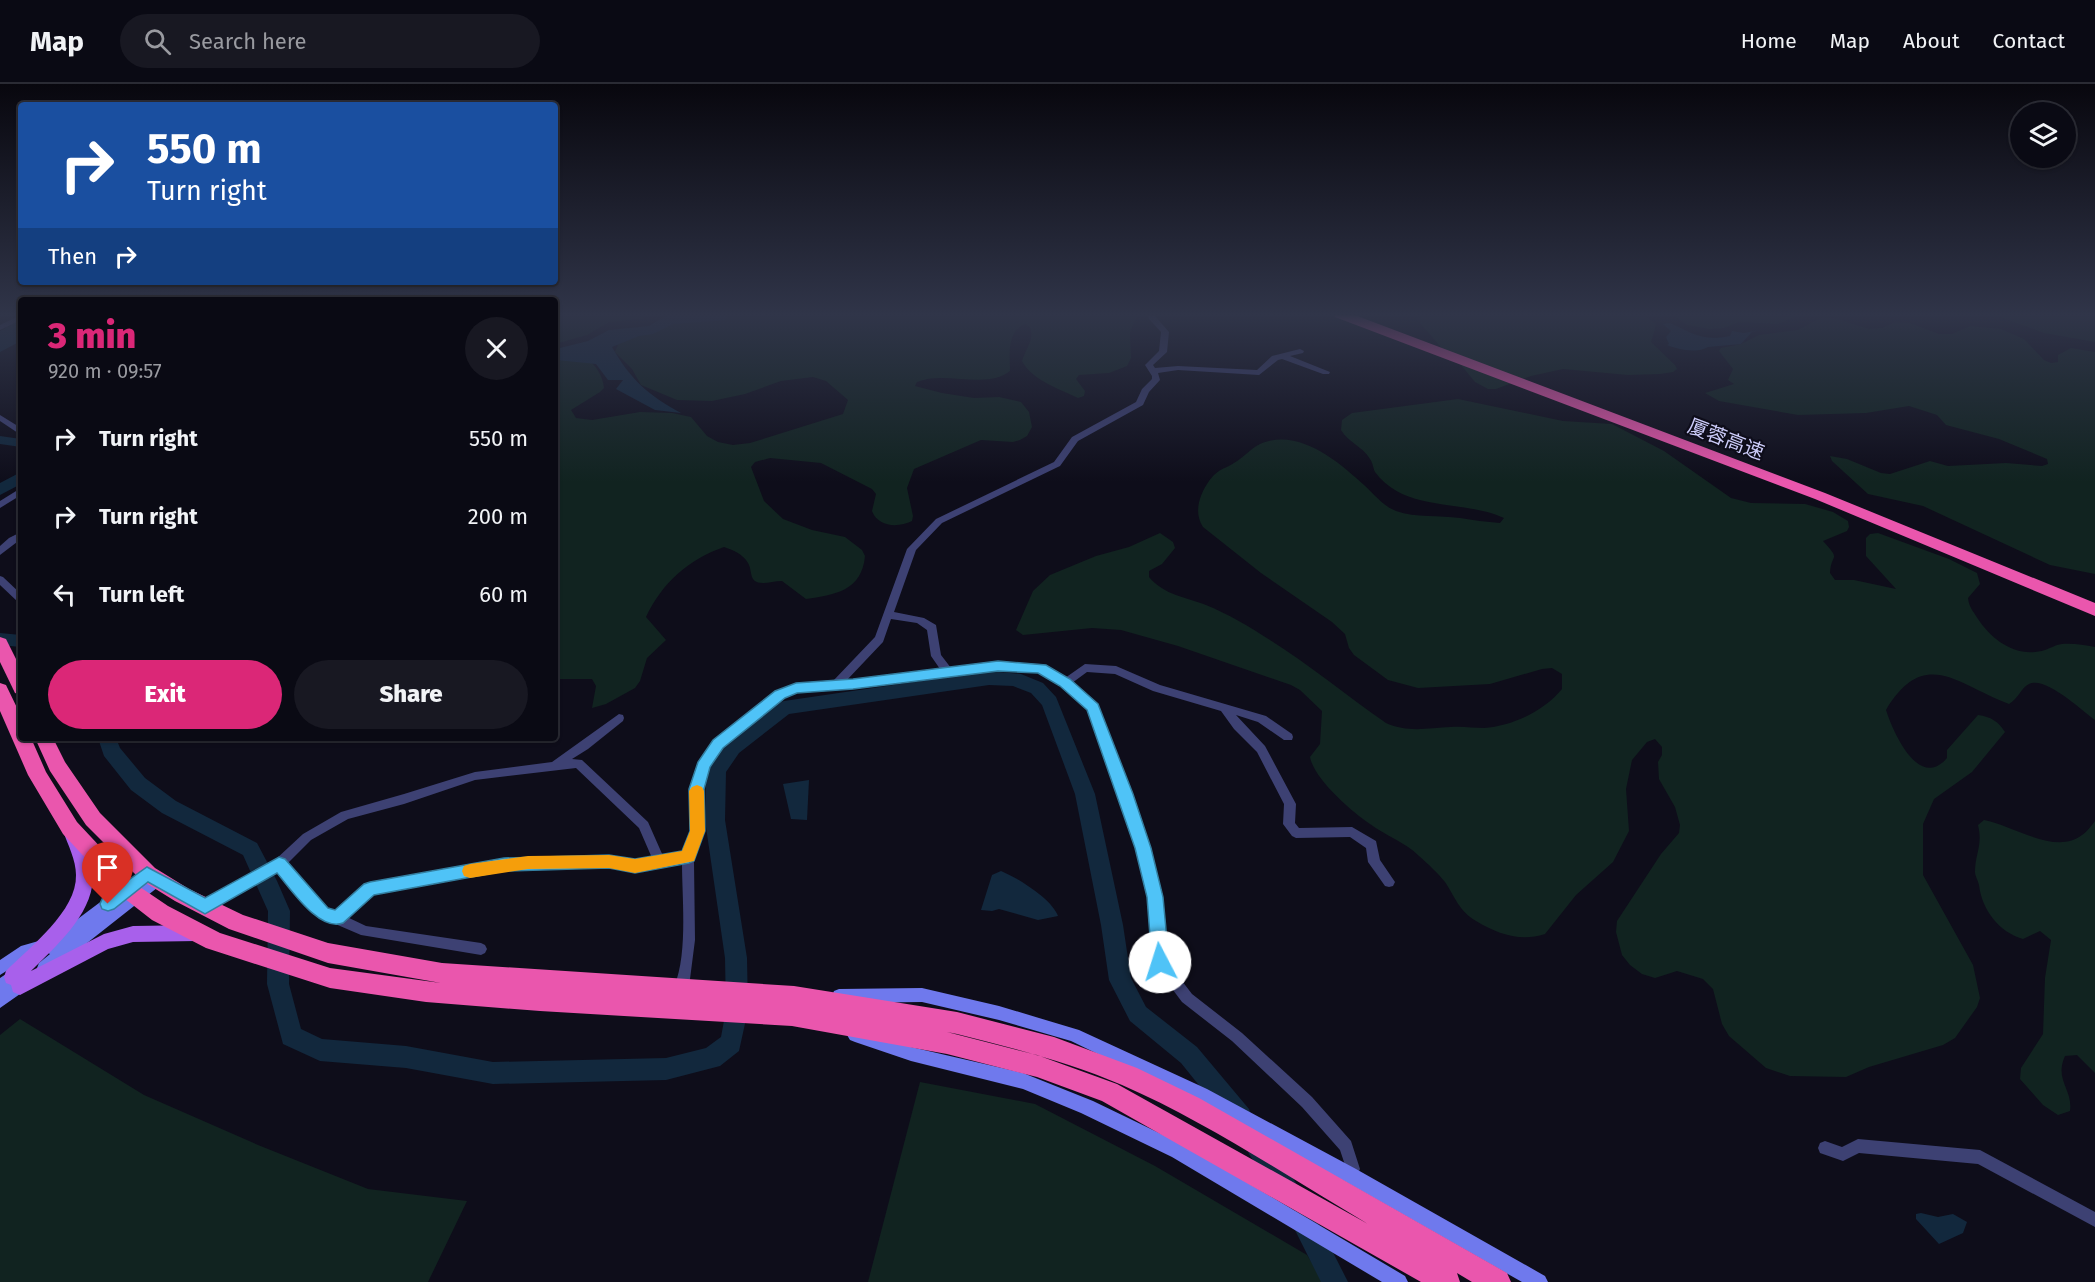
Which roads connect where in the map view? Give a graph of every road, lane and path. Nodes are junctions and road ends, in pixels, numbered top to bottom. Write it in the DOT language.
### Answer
graph roads {
  1 [pos="1162,370"];
  2 [pos="1204,370"];
  3 [pos="1263,370"];
  4 [pos="1320,370"];
  5 [pos="1491,370"];
  6 [pos="1501,370"];
  7 [pos="1153,371"];
  8 [pos="1326,372"];
  9 [pos="0,417"];
  10 [pos="18,430"];
  11 [pos="1669,436"];
  12 [pos="18,493"];
  13 [pos="0,505"];
  14 [pos="18,537"];
  15 [pos="12,540"];
  16 [pos="0,545"];
  17 [pos="0,552"];
  18 [pos="0,579"];
  19 [pos="18,597"];
  20 [pos="2095,600"];
  21 [pos="2095,610"];
  22 [pos="888,615"];
  23 [pos="0,643"];
  24 [pos="948,672"];
  25 [pos="18,682"];
  26 [pos="1065,683"];
  27 [pos="837,685"];
  28 [pos="0,690"];
  29 [pos="1225,708"];
  30 [pos="618,718"];
  31 [pos="18,730"];
  32 [pos="1288,737"];
  33 [pos="24,741"];
  34 [pos="44,741"];
  35 [pos="553,766"];
  36 [pos="48,770"];
  37 [pos="70,828"];
  38 [pos="689,857"];
  39 [pos="659,861"];
  40 [pos="279,864"];
  41 [pos="152,877"];
  42 [pos="1389,882"];
  43 [pos="132,892"];
  44 [pos="205,907"];
  45 [pos="337,918"];
  46 [pos="207,937"];
  47 [pos="60,941"];
  48 [pos="42,946"];
  49 [pos="481,949"];
  50 [pos="8,980"];
  51 [pos="676,998"];
  52 [pos="0,1001"];
  53 [pos="793,1006"];
  54 [pos="1196,1100"];
  55 [pos="1825,1148"];
  56 [pos="1350,1175"];
  57 [pos="2095,1220"];
  58 [pos="1386,1234"];
  59 [pos="1393,1279"];
  60 [pos="1447,1282"];
  61 [pos="1498,1282"];
  62 [pos="1539,1282"];
  1 -- 7 [label="street"];
  2 -- 3 [label="street"];
  4 -- 8 [label="street"];
  5 -- 11 [label="highway, 厦蓉高速"];
  6 -- 11 [label="highway, 厦蓉高速"];
  7 -- 22 [label="street"];
  9 -- 10 [label="street"];
  11 -- 20 [label="highway, 厦蓉高速"];
  11 -- 21 [label="highway, 厦蓉高速"];
  12 -- 13 [label="street"];
  14 -- 15 [label="street"];
  15 -- 16 [label="street"];
  15 -- 17 [label="street"];
  18 -- 19 [label="street"];
  22 -- 24 [label="street"];
  22 -- 27 [label="street"];
  23 -- 25 [label="highway"];
  24 -- 26 [label="street"];
  24 -- 27 [label="street"];
  26 -- 29 [label="street"];
  26 -- 56 [label="street"];
  27 -- 38 [label="street"];
  28 -- 31 [label="highway"];
  29 -- 32 [label="street"];
  29 -- 42 [label="street"];
  30 -- 35 [label="street"];
  33 -- 36 [label="highway"];
  34 -- 36 [label="highway"];
  35 -- 39 [label="street"];
  35 -- 40 [label="street"];
  36 -- 37 [label="highway"];
  36 -- 41 [label="highway"];
  37 -- 43 [label="highway"];
  37 -- 48 [label="main road"];
  38 -- 39 [label="street"];
  38 -- 51 [label="street"];
  39 -- 45 [label="street"];
  40 -- 44 [label="street"];
  40 -- 45 [label="street"];
  41 -- 43 [label="street"];
  41 -- 44 [label="highway"];
  43 -- 46 [label="highway"];
  43 -- 47 [label="street"];
  43 -- 50 [label="street"];
  44 -- 51 [label="highway"];
  45 -- 49 [label="street"];
  46 -- 50 [label="main road"];
  46 -- 51 [label="highway"];
  47 -- 48 [label="street"];
  47 -- 50 [label="street"];
  48 -- 50 [label="main road"];
  50 -- 52 [label="street"];
  51 -- 53 [label="highway"];
  53 -- 54 [label="highway"];
  53 -- 58 [label="highway"];
  53 -- 59 [label="street"];
  54 -- 56 [label="street"];
  54 -- 58 [label="highway"];
  55 -- 57 [label="street"];
  56 -- 62 [label="street"];
  58 -- 60 [label="highway"];
  58 -- 61 [label="highway"];
}
